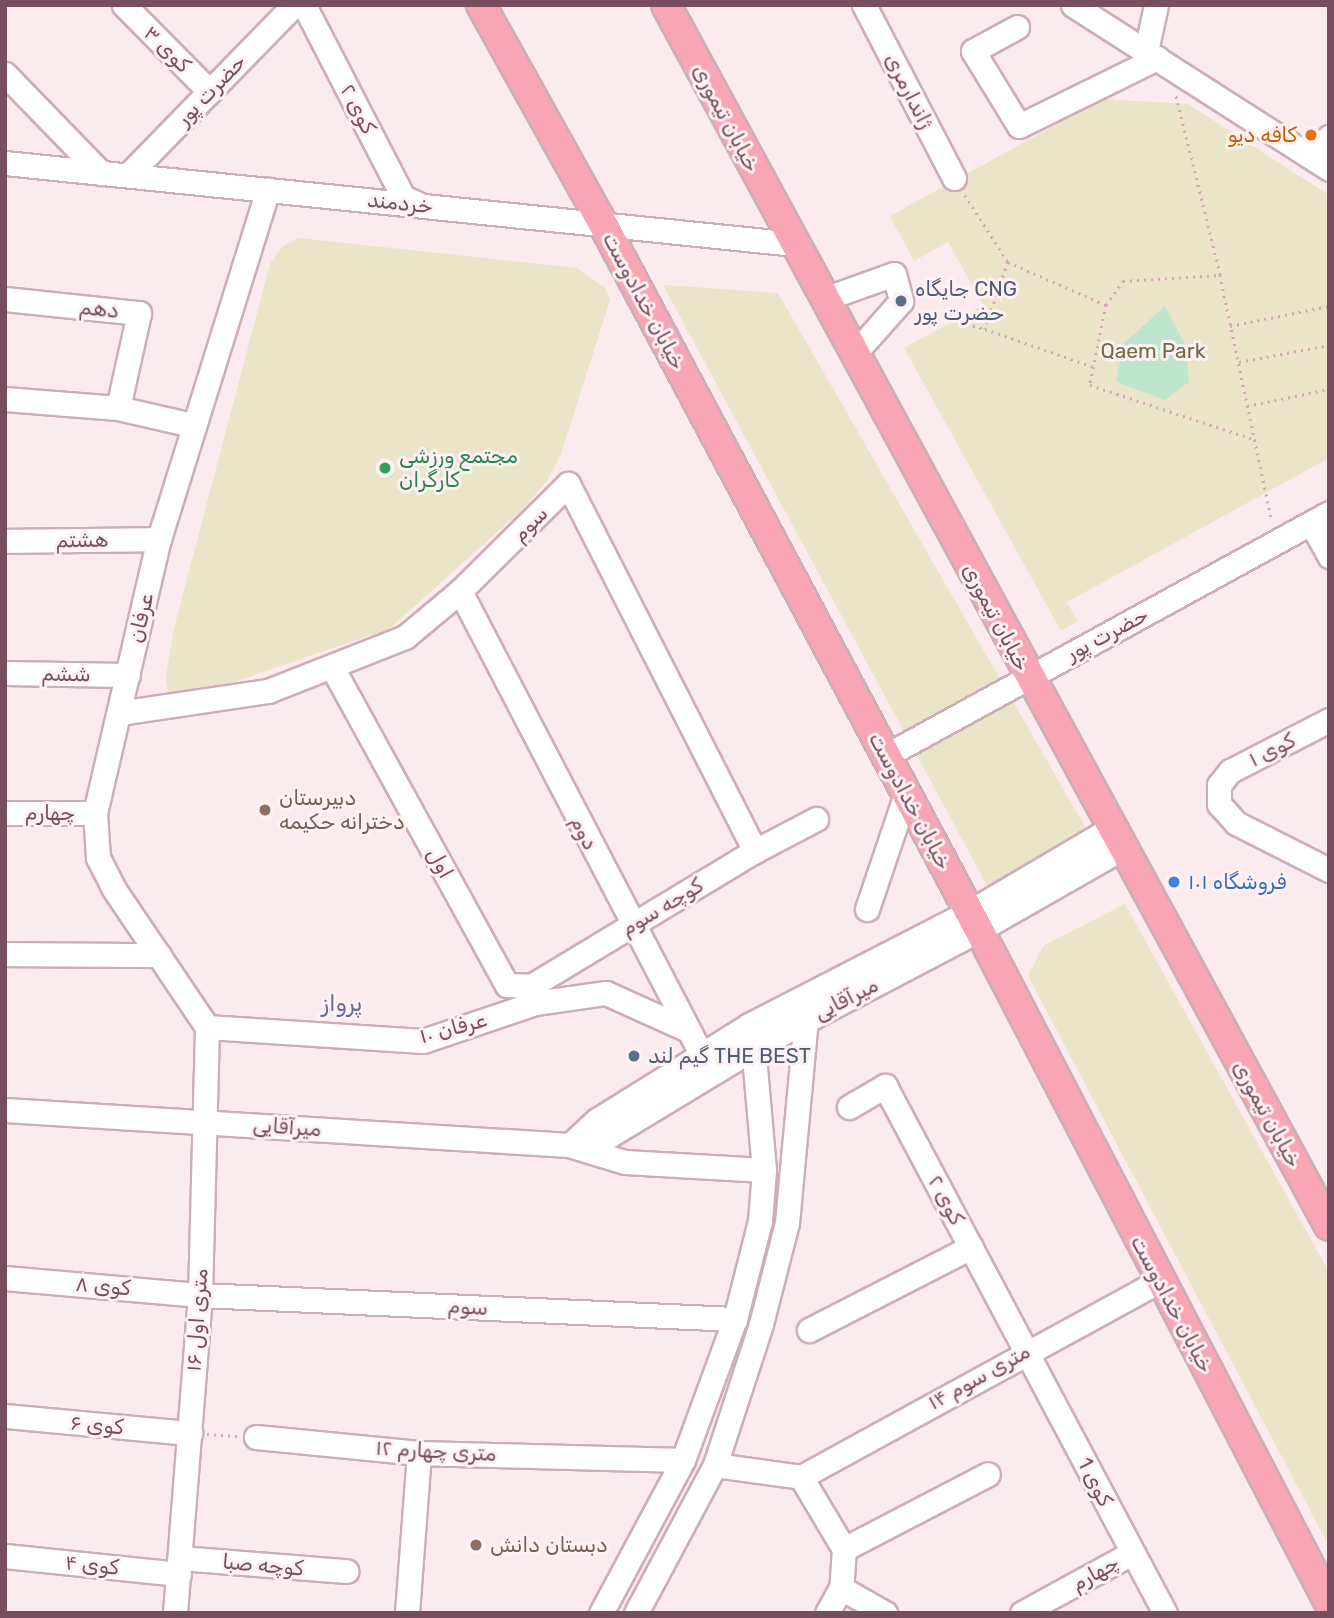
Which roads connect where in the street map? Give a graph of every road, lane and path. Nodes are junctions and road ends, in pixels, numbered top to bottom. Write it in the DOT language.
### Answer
graph roads {
  1 [pos="124,5"];
  2 [pos="294,5"];
  3 [pos="304,5"];
  4 [pos="481,5"];
  5 [pos="666,5"];
  6 [pos="864,5"];
  7 [pos="1073,5"];
  8 [pos="1156,5"];
  9 [pos="1017,27"];
  10 [pos="1157,58"];
  11 [pos="5,74"];
  12 [pos="210,92"];
  13 [pos="1329,137"];
  14 [pos="5,163"];
  15 [pos="1322,164"];
  16 [pos="101,173"];
  17 [pos="128,175"];
  18 [pos="954,178"];
  19 [pos="268,190"];
  20 [pos="420,205"];
  21 [pos="603,224"];
  22 [pos="794,244"];
  23 [pos="1008,262"];
  24 [pos="1220,275"];
  25 [pos="5,299"];
  26 [pos="824,299"];
  27 [pos="1106,306"];
  28 [pos="1329,306"];
  29 [pos="946,318"];
  30 [pos="1230,327"];
  31 [pos="985,329"];
  32 [pos="1329,345"];
  33 [pos="854,355"];
  34 [pos="1238,363"];
  35 [pos="1094,367"];
  36 [pos="1329,389"];
  37 [pos="5,399"];
  38 [pos="1247,406"];
  39 [pos="118,408"];
  40 [pos="192,425"];
  41 [pos="1254,440"];
  42 [pos="1320,518"];
  43 [pos="159,539"];
  44 [pos="5,541"];
  45 [pos="1277,542"];
  46 [pos="1329,556"];
  47 [pos="460,591"];
  48 [pos="332,667"];
  49 [pos="5,673"];
  50 [pos="128,675"];
  51 [pos="1028,677"];
  52 [pos="118,713"];
  53 [pos="1329,720"];
  54 [pos="885,756"];
  55 [pos="906,794"];
  56 [pos="5,813"];
  57 [pos="95,813"];
  58 [pos="816,819"];
  59 [pos="1116,839"];
  60 [pos="755,850"];
  61 [pos="1329,870"];
  62 [pos="867,909"];
  63 [pos="974,921"];
  64 [pos="631,925"];
  65 [pos="5,954"];
  66 [pos="159,955"];
  67 [pos="507,985"];
  68 [pos="802,1010"];
  69 [pos="207,1027"];
  70 [pos="688,1030"];
  71 [pos="753,1036"];
  72 [pos="707,1065"];
  73 [pos="849,1107"];
  74 [pos="5,1110"];
  75 [pos="204,1121"];
  76 [pos="569,1145"];
  77 [pos="764,1170"];
  78 [pos="1328,1223"];
  79 [pos="971,1247"];
  80 [pos="5,1278"];
  81 [pos="1159,1281"];
  82 [pos="200,1295"];
  83 [pos="735,1319"];
  84 [pos="809,1330"];
  85 [pos="1027,1350"];
  86 [pos="5,1416"];
  87 [pos="190,1433"];
  88 [pos="256,1437"];
  89 [pos="419,1453"];
  90 [pos="683,1460"];
  91 [pos="715,1465"];
  92 [pos="988,1474"];
  93 [pos="801,1477"];
  94 [pos="844,1549"];
  95 [pos="1132,1553"];
  96 [pos="5,1556"];
  97 [pos="179,1566"];
  98 [pos="346,1572"];
  99 [pos="841,1588"];
  100 [pos="1329,1603"];
  101 [pos="176,1613"];
  102 [pos="407,1613"];
  103 [pos="601,1613"];
  104 [pos="636,1613"];
  105 [pos="827,1613"];
  106 [pos="885,1613"];
  107 [pos="1022,1613"];
  108 [pos="1165,1613"];
  1 -- 12 [label="street, کوی ۳"];
  2 -- 12 [label="street, حضرت پور"];
  3 -- 20 [label="street, کوی ۲"];
  4 -- 21 [label="main road, خیابان خدادوست"];
  5 -- 22 [label="main road, خیابان تیموری"];
  6 -- 18 [label="street, ژاندارمری"];
  7 -- 10 [label="street"];
  8 -- 10 [label="street"];
  9 -- 10 [label="street"];
  10 -- 15 [label="street"];
  10 -- 24 [label="path"];
  11 -- 16 [label="street"];
  12 -- 17 [label="street, حضرت پور"];
  13 -- 15 [label="street"];
  14 -- 16 [label="street, خردمند"];
  16 -- 17 [label="street, خردمند"];
  17 -- 19 [label="street, خردمند"];
  18 -- 23 [label="path"];
  19 -- 20 [label="street, خردمند"];
  19 -- 40 [label="street, عرفان"];
  20 -- 21 [label="street, خردمند"];
  21 -- 22 [label="street, خردمند"];
  21 -- 54 [label="main road, خیابان خدادوست"];
  22 -- 26 [label="main road, خیابان تیموری"];
  23 -- 27 [label="path"];
  23 -- 31 [label="path"];
  24 -- 27 [label="path"];
  24 -- 30 [label="path"];
  25 -- 39 [label="street, دهم"];
  26 -- 33 [label="main road, خیابان تیموری"];
  26 -- 33 [label="street"];
  27 -- 35 [label="path"];
  28 -- 30 [label="path"];
  29 -- 31 [label="path"];
  30 -- 34 [label="path"];
  31 -- 35 [label="path"];
  32 -- 34 [label="path"];
  33 -- 51 [label="main road, خیابان تیموری"];
  34 -- 38 [label="path"];
  35 -- 41 [label="path"];
  36 -- 38 [label="path"];
  37 -- 39 [label="street"];
  38 -- 41 [label="path"];
  39 -- 40 [label="street"];
  40 -- 43 [label="street, عرفان"];
  41 -- 45 [label="path"];
  42 -- 45 [label="street, حضرت پور"];
  42 -- 46 [label="street"];
  43 -- 44 [label="street, هشتم"];
  43 -- 50 [label="street, عرفان"];
  45 -- 51 [label="street, حضرت پور"];
  47 -- 48 [label="street, سوم"];
  47 -- 60 [label="street, سوم"];
  47 -- 64 [label="street, دوم"];
  48 -- 52 [label="street, سوم"];
  48 -- 67 [label="street, اول"];
  49 -- 50 [label="street, ششم"];
  50 -- 52 [label="street, عرفان"];
  51 -- 54 [label="street, حضرت پور"];
  51 -- 59 [label="main road, خیابان تیموری"];
  52 -- 57 [label="street, عرفان"];
  53 -- 61 [label="street, کوی ۱"];
  54 -- 55 [label="main road, خیابان خدادوست"];
  55 -- 62 [label="street"];
  55 -- 63 [label="main road, خیابان خدادوست"];
  56 -- 57 [label="street, چهارم"];
  57 -- 66 [label="street, عرفان"];
  58 -- 60 [label="street, کوچه سوم"];
  59 -- 63 [label="street, میرآقایی"];
  59 -- 78 [label="main road, خیابان تیموری"];
  60 -- 64 [label="street, کوچه سوم"];
  63 -- 68 [label="street, میرآقایی"];
  63 -- 81 [label="main road, خیابان خدادوست"];
  64 -- 67 [label="street, کوچه سوم"];
  64 -- 70 [label="street, دوم"];
  65 -- 66 [label="street"];
  66 -- 69 [label="street, عرفان"];
  68 -- 71 [label="street, میرآقایی"];
  68 -- 91 [label="street"];
  69 -- 70 [label="street, عرفان ۱۰"];
  69 -- 75 [label="street, ۱۶ متری اول"];
  70 -- 72 [label="street, دوم"];
  71 -- 72 [label="street, میرآقایی"];
  71 -- 77 [label="street"];
  72 -- 76 [label="street, میرآقایی"];
  73 -- 79 [label="street, کوی ۲"];
  74 -- 75 [label="street, میرآقایی"];
  75 -- 76 [label="street, میرآقایی"];
  75 -- 82 [label="street, ۱۶ متری اول"];
  76 -- 77 [label="street"];
  77 -- 83 [label="street"];
  79 -- 84 [label="street"];
  79 -- 85 [label="street, کوی ۲"];
  80 -- 82 [label="street, کوی ۸"];
  81 -- 85 [label="street, ۱۴ متری سوم"];
  81 -- 100 [label="main road, خیابان خدادوست"];
  82 -- 83 [label="street, سوم"];
  82 -- 87 [label="street, ۱۶ متری اول"];
  83 -- 90 [label="street"];
  85 -- 93 [label="street, ۱۴ متری سوم"];
  85 -- 95 [label="street, کوی 1"];
  86 -- 87 [label="street, کوی ۶"];
  87 -- 88 [label="path"];
  87 -- 97 [label="street, ۱۶ متری اول"];
  88 -- 89 [label="street, ۱۲ متری چهارم"];
  89 -- 90 [label="street, ۱۲ متری چهارم"];
  89 -- 102 [label="street"];
  90 -- 103 [label="street"];
  91 -- 93 [label="street"];
  91 -- 104 [label="street"];
  92 -- 94 [label="street"];
  93 -- 94 [label="street"];
  94 -- 99 [label="street"];
  95 -- 107 [label="street, چهارم"];
  95 -- 108 [label="street, کوی 1"];
  96 -- 97 [label="street, کوی ۴"];
  97 -- 98 [label="street, کوچه صبا"];
  97 -- 101 [label="street, ۱۶ متری اول"];
  99 -- 105 [label="street"];
  99 -- 106 [label="street"];
}
